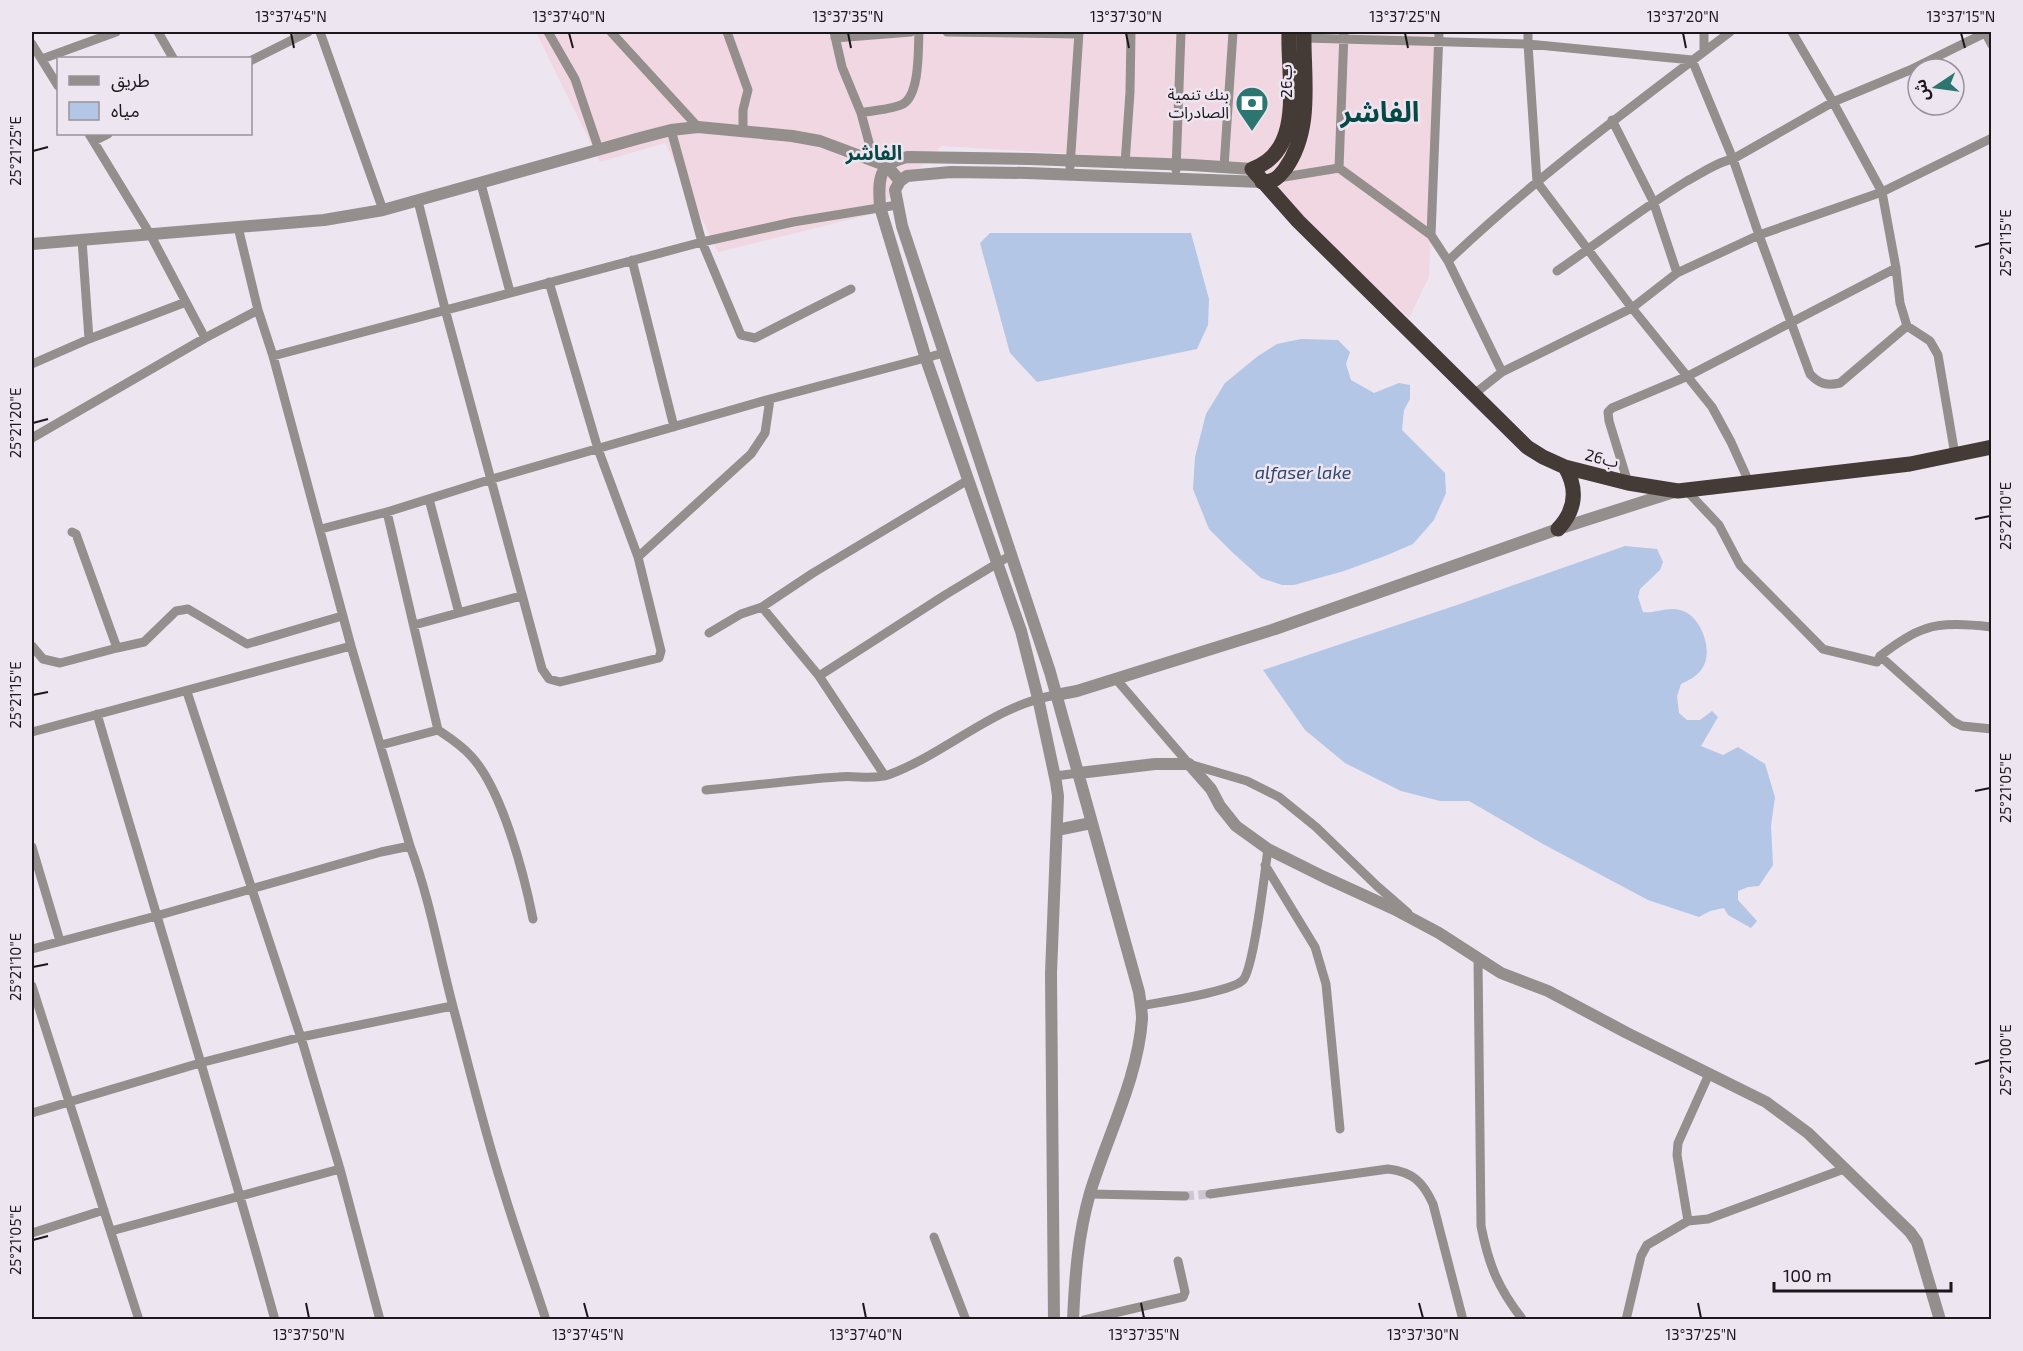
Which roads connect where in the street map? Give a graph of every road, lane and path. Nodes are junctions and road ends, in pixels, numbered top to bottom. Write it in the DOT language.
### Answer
graph roads {
  1 [pos="116,32"];
  2 [pos="158,32"];
  3 [pos="308,32"];
  4 [pos="320,32"];
  5 [pos="548,32"];
  6 [pos="611,32"];
  7 [pos="728,32"];
  8 [pos="911,32"];
  9 [pos="918,32"];
  10 [pos="947,32"];
  11 [pos="1131,32"];
  12 [pos="1181,32"];
  13 [pos="1233,32"];
  14 [pos="1289,32"];
  15 [pos="1528,32"];
  16 [pos="1704,32"];
  17 [pos="1730,32"];
  18 [pos="1792,32"];
  19 [pos="1986,32"];
  20 [pos="1079,33"];
  21 [pos="1304,34"];
  22 [pos="834,35"];
  23 [pos="1344,35"];
  24 [pos="1439,36"];
  25 [pos="32,44"];
  26 [pos="1528,44"];
  27 [pos="1992,45"];
  28 [pos="1704,51"];
  29 [pos="172,57"];
  30 [pos="42,59"];
  31 [pos="252,60"];
  32 [pos="1692,60"];
  33 [pos="57,84"];
  34 [pos="1833,102"];
  35 [pos="861,113"];
  36 [pos="1612,120"];
  37 [pos="698,128"];
  38 [pos="671,130"];
  39 [pos="743,131"];
  40 [pos="91,137"];
  41 [pos="1992,138"];
  42 [pos="599,150"];
  43 [pos="1733,159"];
  44 [pos="874,161"];
  45 [pos="1071,161"];
  46 [pos="1125,164"];
  47 [pos="1177,164"];
  48 [pos="887,166"];
  49 [pos="1224,167"];
  50 [pos="1340,168"];
  51 [pos="1252,169"];
  52 [pos="1069,174"];
  53 [pos="1278,178"];
  54 [pos="1175,179"];
  55 [pos="900,181"];
  56 [pos="1262,182"];
  57 [pos="1537,182"];
  58 [pos="481,184"];
  59 [pos="1882,192"];
  60 [pos="418,201"];
  61 [pos="1653,201"];
  62 [pos="897,205"];
  63 [pos="880,207"];
  64 [pos="383,210"];
  65 [pos="237,226"];
  66 [pos="150,234"];
  67 [pos="1431,235"];
  68 [pos="1759,235"];
  69 [pos="82,240"];
  70 [pos="702,242"];
  71 [pos="32,244"];
  72 [pos="1589,249"];
  73 [pos="632,260"];
  74 [pos="1448,261"];
  75 [pos="1896,268"];
  76 [pos="1557,271"];
  77 [pos="1677,273"];
  78 [pos="549,282"];
  79 [pos="922,287"];
  80 [pos="851,290"];
  81 [pos="905,291"];
  82 [pos="510,292"];
  83 [pos="186,302"];
  84 [pos="1632,308"];
  85 [pos="445,309"];
  86 [pos="258,310"];
  87 [pos="1793,323"];
  88 [pos="1907,326"];
  89 [pos="206,338"];
  90 [pos="89,339"];
  91 [pos="944,353"];
  92 [pos="273,356"];
  93 [pos="926,359"];
  94 [pos="32,364"];
  95 [pos="1502,372"];
  96 [pos="1688,376"];
  97 [pos="1473,395"];
  98 [pos="770,399"];
  99 [pos="674,427"];
  100 [pos="32,438"];
  101 [pos="975,446"];
  102 [pos="1992,447"];
  103 [pos="598,448"];
  104 [pos="959,453"];
  105 [pos="1955,455"];
  106 [pos="1565,467"];
  107 [pos="492,479"];
  108 [pos="968,480"];
  109 [pos="1749,482"];
  110 [pos="1628,483"];
  111 [pos="1682,490"];
  112 [pos="429,499"];
  113 [pos="387,512"];
  114 [pos="321,529"];
  115 [pos="1558,529"];
  116 [pos="72,532"];
  117 [pos="1011,555"];
  118 [pos="638,557"];
  119 [pos="997,564"];
  120 [pos="521,596"];
  121 [pos="762,607"];
  122 [pos="459,613"];
  123 [pos="342,616"];
  124 [pos="414,625"];
  125 [pos="1035,625"];
  126 [pos="1992,627"];
  127 [pos="1021,631"];
  128 [pos="710,633"];
  129 [pos="32,646"];
  130 [pos="351,646"];
  131 [pos="117,648"];
  132 [pos="1880,656"];
  133 [pos="819,676"];
  134 [pos="1116,679"];
  135 [pos="186,692"];
  136 [pos="1056,695"];
  137 [pos="1038,698"];
  138 [pos="97,714"];
  139 [pos="1992,729"];
  140 [pos="438,730"];
  141 [pos="32,732"];
  142 [pos="381,745"];
  143 [pos="1189,764"];
  144 [pos="1079,773"];
  145 [pos="885,776"];
  146 [pos="1055,776"];
  147 [pos="706,790"];
  148 [pos="1091,823"];
  149 [pos="1057,830"];
  150 [pos="410,846"];
  151 [pos="32,847"];
  152 [pos="1268,849"];
  153 [pos="1265,865"];
  154 [pos="253,888"];
  155 [pos="156,916"];
  156 [pos="533,919"];
  157 [pos="1419,922"];
  158 [pos="60,941"];
  159 [pos="32,949"];
  160 [pos="1478,958"];
  161 [pos="32,986"];
  162 [pos="452,1006"];
  163 [pos="1140,1006"];
  164 [pos="301,1037"];
  165 [pos="200,1063"];
  166 [pos="1709,1074"];
  167 [pos="69,1101"];
  168 [pos="32,1113"];
  169 [pos="1340,1129"];
  170 [pos="340,1169"];
  171 [pos="1844,1169"];
  172 [pos="1090,1194"];
  173 [pos="1210,1194"];
  174 [pos="241,1196"];
  175 [pos="1185,1196"];
  176 [pos="104,1210"];
  177 [pos="1688,1221"];
  178 [pos="111,1231"];
  179 [pos="32,1233"];
  180 [pos="934,1237"];
  181 [pos="1178,1262"];
  182 [pos="140,1320"];
  183 [pos="275,1320"];
  184 [pos="380,1320"];
  185 [pos="546,1320"];
  186 [pos="966,1320"];
  187 [pos="1054,1320"];
  188 [pos="1073,1320"];
  189 [pos="1084,1320"];
  190 [pos="1462,1320"];
  191 [pos="1523,1320"];
  192 [pos="1626,1320"];
  193 [pos="1941,1320"];
  1 -- 30 [label="street"];
  2 -- 29 [label="street"];
  3 -- 31 [label="street"];
  4 -- 64 [label="street"];
  5 -- 42 [label="street"];
  6 -- 37 [label="street"];
  7 -- 39 [label="street"];
  8 -- 22 [label="street"];
  9 -- 35 [label="street"];
  10 -- 20 [label="street"];
  11 -- 46 [label="street"];
  12 -- 47 [label="street"];
  13 -- 49 [label="street"];
  14 -- 51 [label="highway, 26ب"];
  15 -- 26 [label="street"];
  16 -- 28 [label="street"];
  17 -- 28 [label="street"];
  18 -- 34 [label="street"];
  19 -- 27 [label="street"];
  19 -- 34 [label="street"];
  20 -- 45 [label="street"];
  21 -- 23 [label="street"];
  21 -- 53 [label="highway, 26ب"];
  22 -- 35 [label="street"];
  23 -- 24 [label="street"];
  23 -- 50 [label="street"];
  24 -- 26 [label="street"];
  24 -- 67 [label="street"];
  25 -- 30 [label="street"];
  26 -- 32 [label="street"];
  26 -- 57 [label="street"];
  28 -- 32 [label="street"];
  30 -- 33 [label="street"];
  32 -- 36 [label="street"];
  32 -- 43 [label="street"];
  34 -- 43 [label="street"];
  34 -- 59 [label="street"];
  35 -- 44 [label="street"];
  36 -- 57 [label="street"];
  36 -- 61 [label="street"];
  37 -- 38 [label="street"];
  37 -- 39 [label="street"];
  38 -- 42 [label="street"];
  38 -- 70 [label="street"];
  39 -- 44 [label="street"];
  40 -- 66 [label="street"];
  41 -- 59 [label="street"];
  42 -- 58 [label="street"];
  43 -- 61 [label="street"];
  43 -- 68 [label="street"];
  44 -- 48 [label="street"];
  45 -- 46 [label="street"];
  45 -- 48 [label="street"];
  45 -- 52 [label="street"];
  46 -- 47 [label="street"];
  47 -- 49 [label="street"];
  47 -- 54 [label="street"];
  48 -- 55 [label="street"];
  48 -- 63 [label="street"];
  49 -- 51 [label="street"];
  50 -- 53 [label="street"];
  50 -- 67 [label="street"];
  51 -- 56 [label="highway, 26ب"];
  52 -- 54 [label="street"];
  52 -- 55 [label="street"];
  53 -- 56 [label="highway"];
  54 -- 56 [label="street"];
  55 -- 62 [label="street"];
  56 -- 97 [label="highway, 26ب"];
  57 -- 72 [label="street"];
  57 -- 74 [label="street"];
  58 -- 60 [label="street"];
  58 -- 82 [label="street"];
  59 -- 68 [label="street"];
  59 -- 75 [label="street"];
  60 -- 64 [label="street"];
  60 -- 85 [label="street"];
  61 -- 72 [label="street"];
  61 -- 77 [label="street"];
  62 -- 63 [label="street"];
  62 -- 79 [label="street"];
  63 -- 70 [label="street"];
  63 -- 81 [label="street"];
  64 -- 65 [label="street"];
  65 -- 66 [label="street"];
  65 -- 86 [label="street"];
  66 -- 69 [label="street"];
  66 -- 83 [label="street"];
  67 -- 74 [label="street"];
  68 -- 77 [label="street"];
  68 -- 87 [label="street"];
  69 -- 71 [label="street"];
  69 -- 90 [label="street"];
  70 -- 73 [label="street"];
  70 -- 80 [label="street"];
  72 -- 76 [label="street"];
  72 -- 84 [label="street"];
  73 -- 78 [label="street"];
  73 -- 99 [label="street"];
  74 -- 95 [label="street"];
  75 -- 87 [label="street"];
  75 -- 88 [label="street"];
  77 -- 84 [label="street"];
  78 -- 82 [label="street"];
  78 -- 103 [label="street"];
  79 -- 81 [label="street"];
  79 -- 91 [label="street"];
  81 -- 93 [label="street"];
  82 -- 85 [label="street"];
  83 -- 89 [label="street"];
  83 -- 90 [label="street"];
  84 -- 95 [label="street"];
  84 -- 96 [label="street"];
  85 -- 92 [label="street"];
  85 -- 107 [label="street"];
  86 -- 89 [label="street"];
  86 -- 92 [label="street"];
  87 -- 88 [label="street"];
  87 -- 96 [label="street"];
  88 -- 105 [label="street"];
  89 -- 100 [label="street"];
  90 -- 94 [label="street"];
  91 -- 93 [label="street"];
  91 -- 101 [label="street"];
  92 -- 114 [label="street"];
  93 -- 98 [label="street"];
  93 -- 104 [label="street"];
  95 -- 97 [label="street"];
  96 -- 109 [label="street"];
  96 -- 110 [label="street"];
  97 -- 106 [label="highway, 26ب"];
  98 -- 99 [label="street"];
  98 -- 118 [label="street"];
  99 -- 103 [label="street"];
  101 -- 104 [label="street"];
  101 -- 117 [label="street"];
  102 -- 105 [label="highway, 26ب"];
  103 -- 107 [label="street"];
  103 -- 118 [label="street"];
  104 -- 108 [label="street"];
  105 -- 109 [label="highway, 26ب"];
  106 -- 110 [label="highway, 26ب"];
  106 -- 115 [label="highway"];
  107 -- 112 [label="street"];
  107 -- 120 [label="street"];
  108 -- 119 [label="street"];
  108 -- 121 [label="street"];
  109 -- 111 [label="highway, 26ب"];
  110 -- 111 [label="highway, 26ب"];
  111 -- 115 [label="street"];
  111 -- 132 [label="street"];
  112 -- 113 [label="street"];
  112 -- 122 [label="street"];
  113 -- 114 [label="street"];
  113 -- 124 [label="street"];
  114 -- 123 [label="street"];
  115 -- 134 [label="street"];
  116 -- 131 [label="street"];
  117 -- 119 [label="street"];
  117 -- 125 [label="street"];
  118 -- 120 [label="street"];
  119 -- 127 [label="street"];
  119 -- 133 [label="street"];
  120 -- 122 [label="street"];
  121 -- 128 [label="street"];
  121 -- 133 [label="street"];
  122 -- 124 [label="street"];
  123 -- 130 [label="street"];
  123 -- 131 [label="street"];
  124 -- 140 [label="street"];
  125 -- 127 [label="street"];
  125 -- 136 [label="street"];
  126 -- 132 [label="street"];
  127 -- 137 [label="street"];
  129 -- 131 [label="street"];
  130 -- 135 [label="street"];
  130 -- 142 [label="street"];
  132 -- 139 [label="street"];
  133 -- 145 [label="street"];
  134 -- 136 [label="street"];
  134 -- 143 [label="street"];
  135 -- 138 [label="street"];
  135 -- 154 [label="street"];
  136 -- 137 [label="street"];
  136 -- 144 [label="street"];
  137 -- 145 [label="street"];
  137 -- 146 [label="street"];
  138 -- 141 [label="street"];
  138 -- 155 [label="street"];
  140 -- 142 [label="street"];
  140 -- 156 [label="street"];
  142 -- 150 [label="street"];
  143 -- 144 [label="street"];
  143 -- 152 [label="street"];
  143 -- 157 [label="street"];
  144 -- 146 [label="street"];
  144 -- 148 [label="street"];
  145 -- 147 [label="street"];
  146 -- 149 [label="street"];
  148 -- 149 [label="street"];
  148 -- 163 [label="street"];
  149 -- 187 [label="street"];
  150 -- 154 [label="street"];
  150 -- 162 [label="street"];
  151 -- 158 [label="street"];
  152 -- 153 [label="street"];
  152 -- 157 [label="street"];
  153 -- 163 [label="street"];
  153 -- 169 [label="street"];
  154 -- 155 [label="street"];
  154 -- 164 [label="street"];
  155 -- 158 [label="street"];
  155 -- 165 [label="street"];
  157 -- 160 [label="street"];
  158 -- 159 [label="street"];
  160 -- 166 [label="street"];
  160 -- 191 [label="street"];
  161 -- 167 [label="street"];
  162 -- 164 [label="street"];
  162 -- 185 [label="street"];
  163 -- 172 [label="street"];
  164 -- 165 [label="street"];
  164 -- 170 [label="street"];
  165 -- 167 [label="street"];
  165 -- 174 [label="street"];
  166 -- 171 [label="street"];
  166 -- 177 [label="street"];
  167 -- 168 [label="street"];
  167 -- 176 [label="street"];
  170 -- 174 [label="street"];
  170 -- 184 [label="street"];
  171 -- 177 [label="street"];
  171 -- 193 [label="street"];
  172 -- 175 [label="street"];
  172 -- 188 [label="street"];
  173 -- 190 [label="street"];
  174 -- 178 [label="street"];
  174 -- 183 [label="street"];
  176 -- 178 [label="street"];
  176 -- 179 [label="street"];
  177 -- 192 [label="street"];
  178 -- 182 [label="street"];
  180 -- 186 [label="street"];
  181 -- 189 [label="street"];
}
